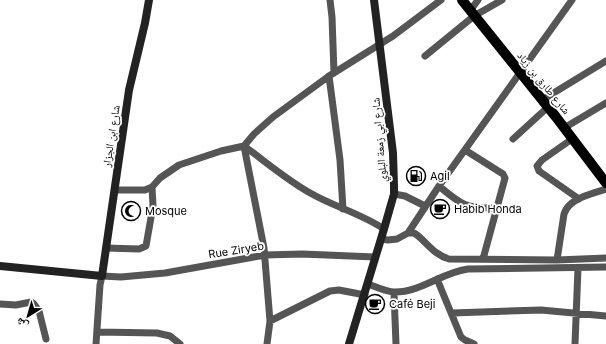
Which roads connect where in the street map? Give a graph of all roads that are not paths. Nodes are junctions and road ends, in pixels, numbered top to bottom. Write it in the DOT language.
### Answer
graph roads {
  1 [pos="149,0"];
  2 [pos="330,0"];
  3 [pos="374,0"];
  4 [pos="440,0"];
  5 [pos="462,0"];
  6 [pos="478,0"];
  7 [pos="501,0"];
  8 [pos="572,0"];
  9 [pos="472,14"];
  10 [pos="379,45"];
  11 [pos="425,56"];
  12 [pos="606,61"];
  13 [pos="520,73"];
  14 [pos="331,75"];
  15 [pos="606,103"];
  16 [pos="545,104"];
  17 [pos="564,128"];
  18 [pos="513,139"];
  19 [pos="572,139"];
  20 [pos="244,146"];
  21 [pos="465,150"];
  22 [pos="606,183"];
  23 [pos="439,186"];
  24 [pos="152,187"];
  25 [pos="606,189"];
  26 [pos="115,190"];
  27 [pos="394,194"];
  28 [pos="579,199"];
  29 [pos="424,206"];
  30 [pos="497,208"];
  31 [pos="343,209"];
  32 [pos="384,229"];
  33 [pos="408,233"];
  34 [pos="381,239"];
  35 [pos="106,248"];
  36 [pos="265,255"];
  37 [pos="375,257"];
  38 [pos="606,258"];
  39 [pos="483,259"];
  40 [pos="557,260"];
  41 [pos="0,266"];
  42 [pos="606,267"];
  43 [pos="578,268"];
  44 [pos="102,276"];
  45 [pos="437,279"];
  46 [pos="368,284"];
  47 [pos="394,293"];
  48 [pos="365,295"];
  49 [pos="0,304"];
  50 [pos="452,313"];
  51 [pos="576,313"];
  52 [pos="606,316"];
  53 [pos="270,321"];
  54 [pos="98,332"];
  55 [pos="46,339"];
  56 [pos="96,344"];
  57 [pos="180,344"];
  58 [pos="267,344"];
  59 [pos="349,344"];
  60 [pos="396,344"];
  61 [pos="471,344"];
  62 [pos="575,344"];
  1 -- 26 [label="street, شارع ابن الجزار"];
  2 -- 14 [label="street"];
  3 -- 10 [label="street, شارع ابي زمعة البلوي"];
  4 -- 10 [label="street"];
  5 -- 9 [label="main road, شارع طارق بن زياد"];
  6 -- 9 [label="street"];
  7 -- 9 [label="street"];
  8 -- 13 [label="street"];
  9 -- 11 [label="street"];
  9 -- 13 [label="main road, شارع طارق بن زياد"];
  10 -- 14 [label="street"];
  10 -- 27 [label="street, شارع ابي زمعة البلوي"];
  12 -- 16 [label="street"];
  13 -- 16 [label="main road, شارع طارق بن زياد"];
  13 -- 21 [label="street"];
  14 -- 20 [label="street"];
  14 -- 31 [label="street"];
  15 -- 17 [label="street"];
  16 -- 17 [label="main road, شارع طارق بن زياد"];
  16 -- 18 [label="street"];
  17 -- 19 [label="main road, شارع طارق بن زياد"];
  19 -- 22 [label="main road, شارع طارق بن زياد"];
  19 -- 28 [label="street"];
  20 -- 24 [label="street"];
  20 -- 31 [label="street"];
  20 -- 36 [label="street"];
  21 -- 23 [label="street"];
  21 -- 30 [label="street"];
  23 -- 29 [label="street"];
  23 -- 30 [label="street"];
  24 -- 26 [label="street"];
  24 -- 35 [label="street"];
  25 -- 28 [label="street"];
  26 -- 35 [label="street, شارع ابن الجزار"];
  27 -- 29 [label="street"];
  27 -- 32 [label="street, شارع ابي زمعة البلوي"];
  28 -- 40 [label="street"];
  29 -- 33 [label="street"];
  30 -- 39 [label="street"];
  31 -- 32 [label="street"];
  32 -- 34 [label="street, شارع ابي زمعة البلوي"];
  33 -- 34 [label="street"];
  33 -- 39 [label="street"];
  34 -- 37 [label="street, شارع ابي زمعة البلوي"];
  35 -- 44 [label="street, شارع ابن الجزار"];
  36 -- 37 [label="street, Rue Ziryeb"];
  36 -- 44 [label="street, Rue Ziryeb"];
  36 -- 53 [label="street"];
  37 -- 46 [label="street, شارع ابي زمعة البلوي"];
  38 -- 40 [label="street"];
  39 -- 40 [label="street"];
  41 -- 44 [label="street"];
  42 -- 43 [label="street"];
  43 -- 45 [label="street"];
  43 -- 51 [label="street"];
  44 -- 54 [label="street"];
  45 -- 47 [label="street"];
  45 -- 50 [label="street"];
  46 -- 47 [label="street"];
  46 -- 48 [label="street, شارع ابي زمعة البلوي"];
  47 -- 60 [label="street"];
  48 -- 53 [label="street"];
  48 -- 59 [label="street, شارع ابي زمعة البلوي"];
  49 -- 55 [label="street"];
  50 -- 51 [label="street"];
  50 -- 61 [label="street"];
  51 -- 52 [label="street"];
  51 -- 62 [label="street"];
  53 -- 58 [label="street"];
  54 -- 56 [label="street"];
  54 -- 57 [label="street"];
}
